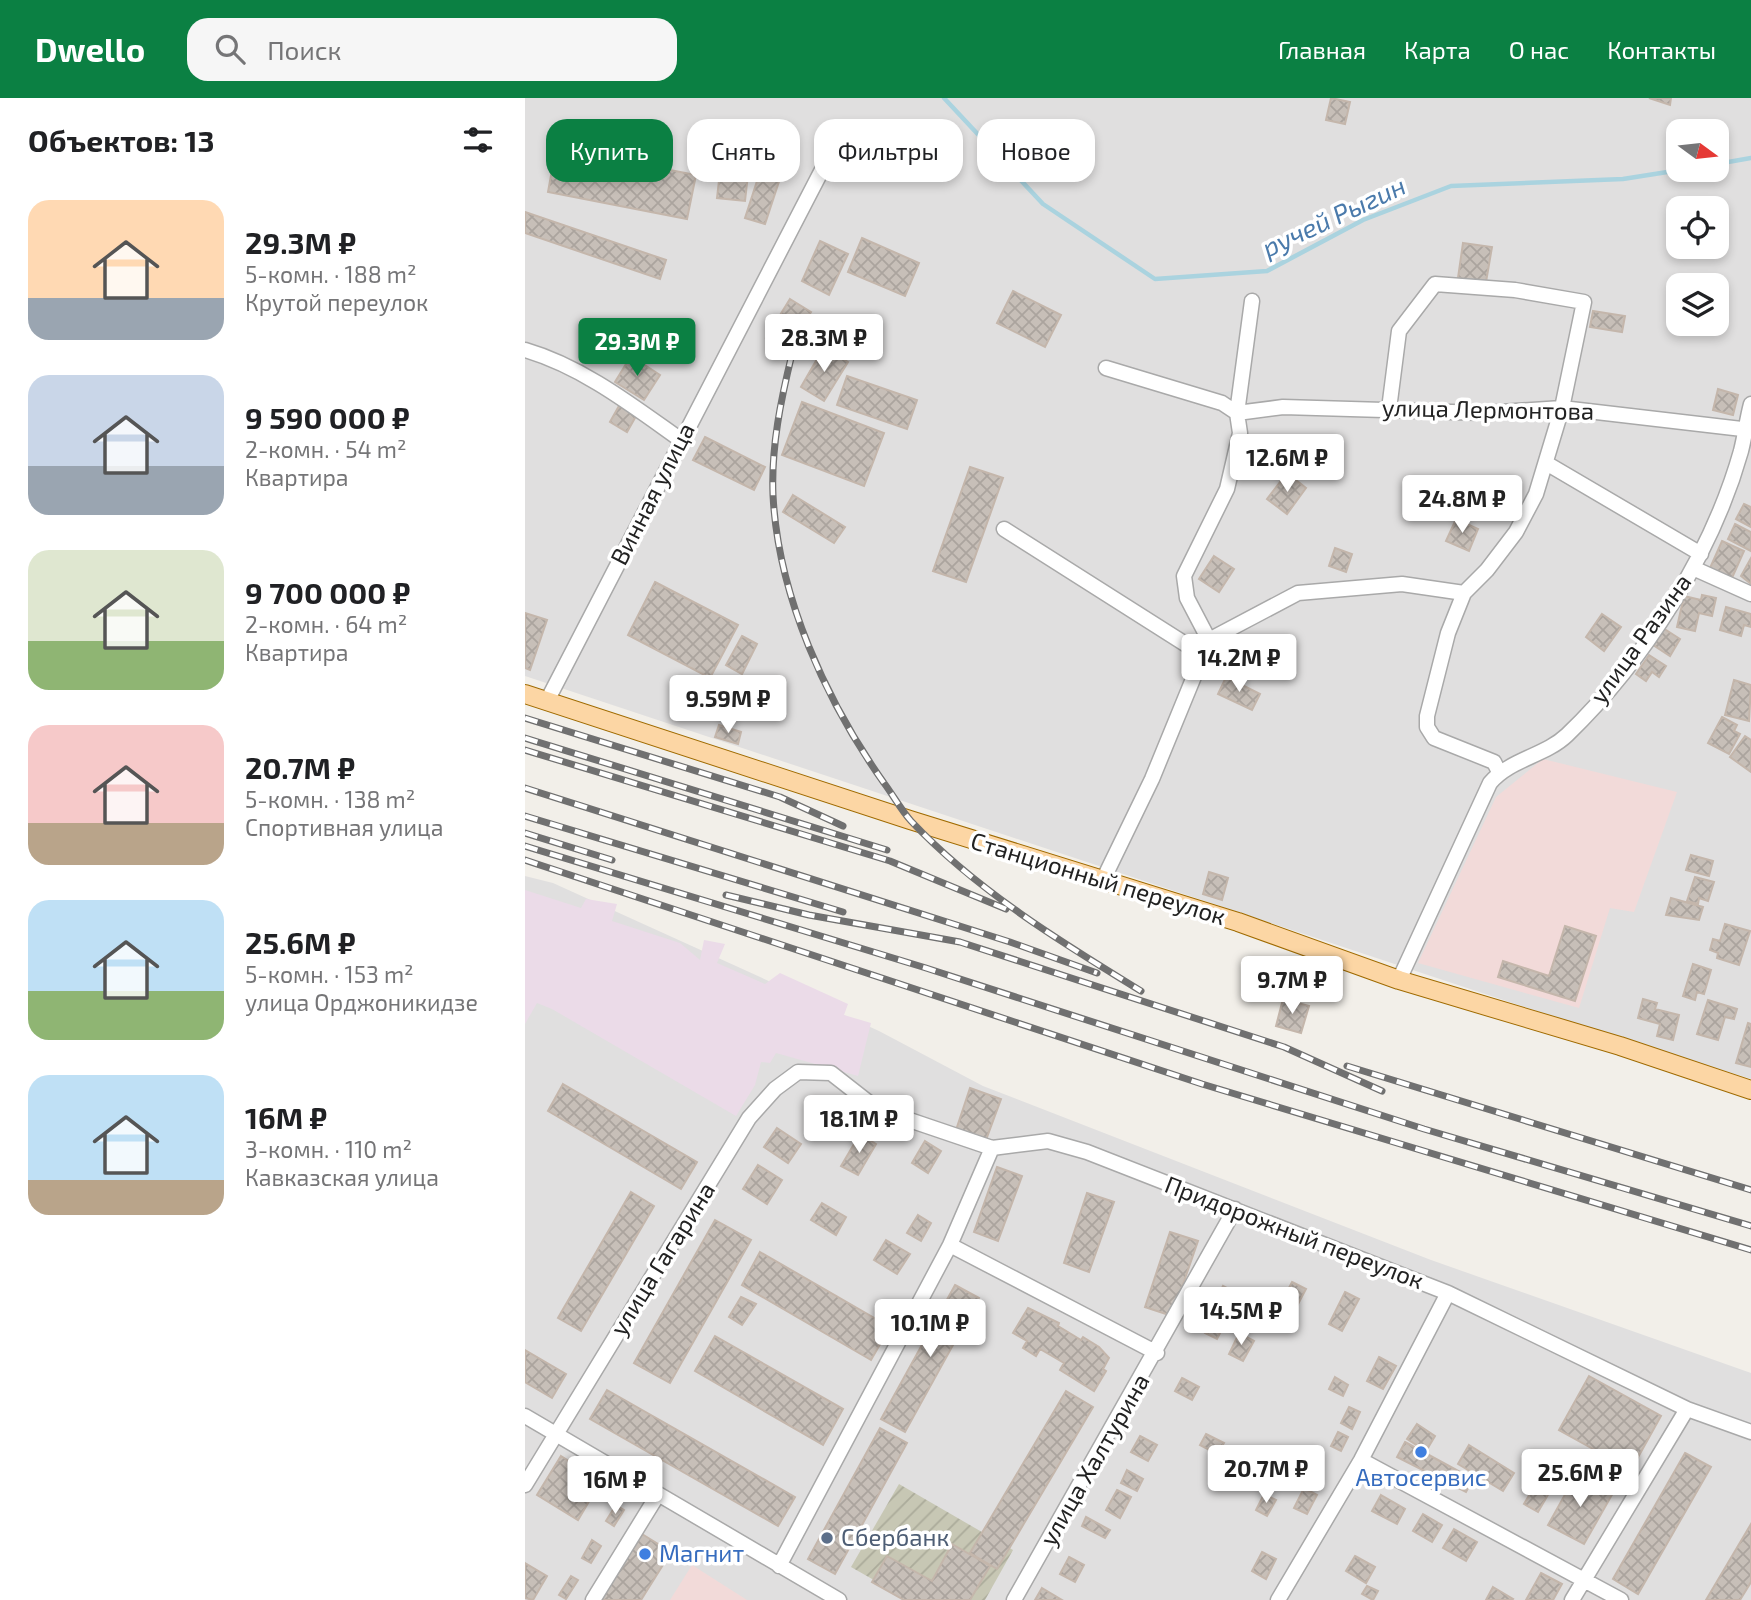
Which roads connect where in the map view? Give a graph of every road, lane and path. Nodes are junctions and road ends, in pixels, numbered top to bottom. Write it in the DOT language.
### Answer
graph roads {
  1 [pos="816,182"];
  2 [pos="1252,301"];
  3 [pos="525,350"];
  4 [pos="1106,368"];
  5 [pos="1751,404"];
  6 [pos="1562,408"];
  7 [pos="1389,409"];
  8 [pos="1237,413"];
  9 [pos="1748,429"];
  10 [pos="681,440"];
  11 [pos="1546,463"];
  12 [pos="1003,529"];
  13 [pos="1701,554"];
  14 [pos="1692,568"];
  15 [pos="1464,593"];
  16 [pos="1751,594"];
  17 [pos="1209,640"];
  18 [pos="1201,654"];
  19 [pos="525,694"];
  20 [pos="547,701"];
  21 [pos="1499,772"];
  22 [pos="1103,880"];
  23 [pos="1399,980"];
  24 [pos="831,1073"];
  25 [pos="1751,1090"];
  26 [pos="992,1149"];
  27 [pos="1235,1209"];
  28 [pos="950,1245"];
  29 [pos="1448,1293"];
  30 [pos="1157,1353"];
  31 [pos="1687,1409"];
  32 [pos="525,1416"];
  33 [pos="1751,1432"];
  34 [pos="556,1435"];
  35 [pos="1361,1460"];
  36 [pos="525,1485"];
  37 [pos="657,1496"];
  38 [pos="779,1566"];
  39 [pos="1584,1579"];
  40 [pos="593,1600"];
  41 [pos="839,1600"];
  42 [pos="1014,1600"];
  43 [pos="1278,1600"];
  44 [pos="1572,1600"];
  45 [pos="1621,1600"];
  1 -- 10 [label="street, Винная улица"];
  2 -- 8 [label="street"];
  3 -- 10 [label="street"];
  4 -- 8 [label="street"];
  5 -- 9 [label="street, улица Разина"];
  6 -- 7 [label="street, улица Лермонтова"];
  6 -- 7 [label="street"];
  6 -- 9 [label="street, улица Лермонтова"];
  6 -- 11 [label="street"];
  7 -- 8 [label="street, улица Лермонтова"];
  8 -- 17 [label="street"];
  9 -- 13 [label="street, улица Разина"];
  10 -- 20 [label="street, Винная улица"];
  11 -- 13 [label="street"];
  11 -- 15 [label="street"];
  12 -- 18 [label="street"];
  13 -- 14 [label="street, улица Разина"];
  14 -- 16 [label="street"];
  14 -- 21 [label="street, улица Разина"];
  15 -- 17 [label="street"];
  15 -- 21 [label="street"];
  17 -- 18 [label="street"];
  18 -- 22 [label="street"];
  19 -- 20 [label="main road, Станционный переулок"];
  20 -- 22 [label="main road, Станционный переулок"];
  21 -- 23 [label="street"];
  22 -- 23 [label="main road, Станционный переулок"];
  23 -- 25 [label="main road, Станционный переулок"];
  24 -- 26 [label="street, Придорожный переулок"];
  24 -- 34 [label="street, улица Гагарина"];
  26 -- 27 [label="street, Придорожный переулок"];
  26 -- 28 [label="street"];
  27 -- 29 [label="street, Придорожный переулок"];
  27 -- 30 [label="street, улица Халтурина"];
  28 -- 30 [label="street"];
  28 -- 38 [label="street"];
  29 -- 31 [label="street, Придорожный переулок"];
  29 -- 35 [label="street"];
  30 -- 42 [label="street, улица Халтурина"];
  31 -- 33 [label="street, Придорожный переулок"];
  31 -- 39 [label="street"];
  32 -- 34 [label="street"];
  34 -- 36 [label="street, улица Гагарина"];
  34 -- 37 [label="street"];
  35 -- 39 [label="street"];
  35 -- 43 [label="street"];
  37 -- 38 [label="street"];
  37 -- 40 [label="street"];
  38 -- 41 [label="street"];
  39 -- 44 [label="street"];
  39 -- 45 [label="street"];
}
